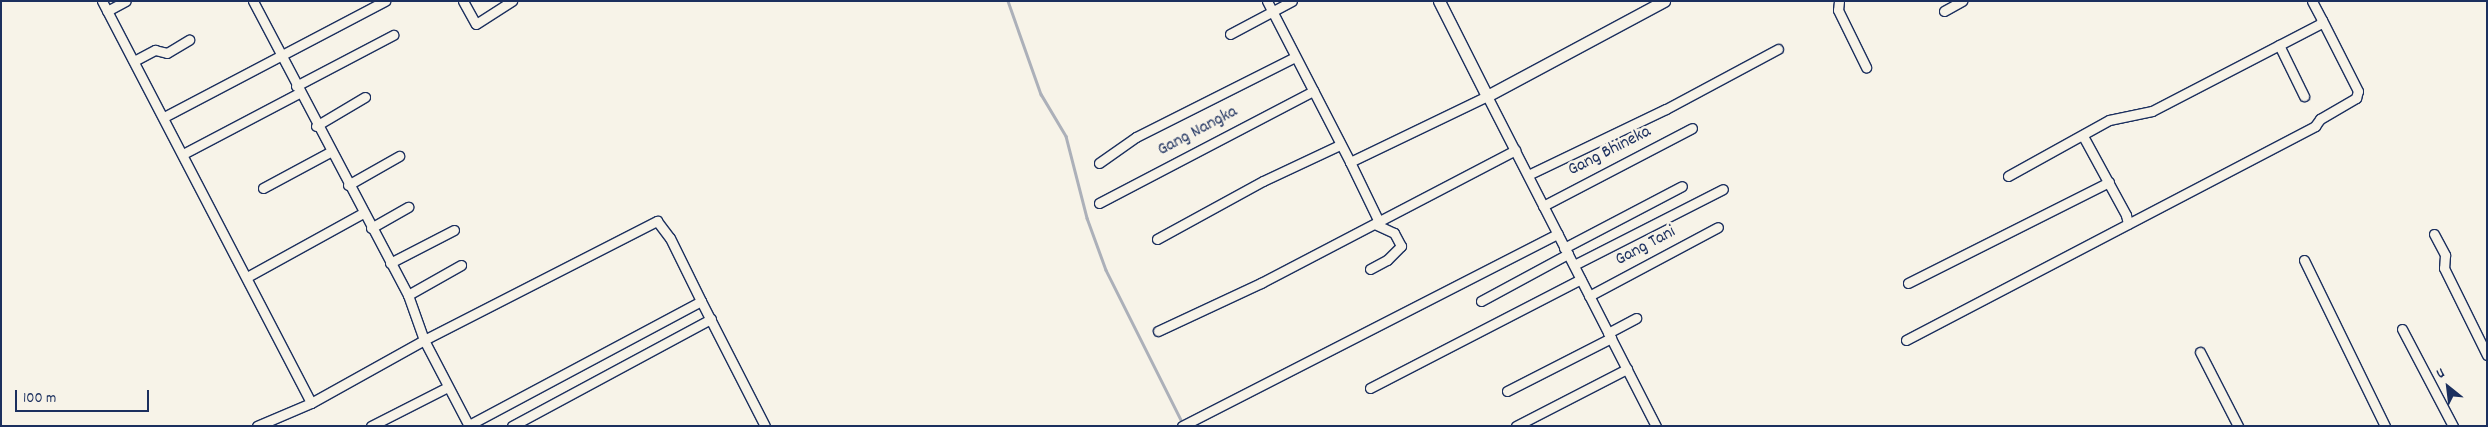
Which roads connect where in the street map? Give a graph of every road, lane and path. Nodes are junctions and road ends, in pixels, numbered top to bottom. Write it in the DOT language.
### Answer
graph roads {
  1 [pos="102,1"];
  2 [pos="126,1"];
  3 [pos="252,1"];
  4 [pos="385,1"];
  5 [pos="463,1"];
  6 [pos="512,1"];
  7 [pos="1267,1"];
  8 [pos="1292,1"];
  9 [pos="1439,1"];
  10 [pos="1839,1"];
  11 [pos="1962,1"];
  12 [pos="2312,1"];
  13 [pos="1663,2"];
  14 [pos="107,11"];
  15 [pos="1272,11"];
  16 [pos="1944,11"];
  17 [pos="2322,20"];
  18 [pos="1230,34"];
  19 [pos="393,35"];
  20 [pos="190,40"];
  21 [pos="2279,45"];
  22 [pos="1778,49"];
  23 [pos="280,56"];
  24 [pos="1295,57"];
  25 [pos="134,61"];
  26 [pos="1866,67"];
  27 [pos="298,89"];
  28 [pos="1313,91"];
  29 [pos="1487,96"];
  30 [pos="2304,96"];
  31 [pos="365,97"];
  32 [pos="164,117"];
  33 [pos="316,126"];
  34 [pos="1692,128"];
  35 [pos="2083,136"];
  36 [pos="1340,145"];
  37 [pos="1515,150"];
  38 [pos="330,152"];
  39 [pos="183,154"];
  40 [pos="399,156"];
  41 [pos="1099,162"];
  42 [pos="1350,162"];
  43 [pos="1528,176"];
  44 [pos="2008,176"];
  45 [pos="2109,182"];
  46 [pos="348,185"];
  47 [pos="1682,186"];
  48 [pos="263,188"];
  49 [pos="1723,189"];
  50 [pos="1099,202"];
  51 [pos="1543,206"];
  52 [pos="408,207"];
  53 [pos="363,213"];
  54 [pos="1377,223"];
  55 [pos="2128,224"];
  56 [pos="1718,227"];
  57 [pos="371,228"];
  58 [pos="454,230"];
  59 [pos="1558,234"];
  60 [pos="2434,234"];
  61 [pos="1157,239"];
  62 [pos="1566,251"];
  63 [pos="2304,260"];
  64 [pos="390,263"];
  65 [pos="1574,265"];
  66 [pos="460,266"];
  67 [pos="1370,269"];
  68 [pos="247,277"];
  69 [pos="1581,279"];
  70 [pos="1908,283"];
  71 [pos="408,295"];
  72 [pos="1589,296"];
  73 [pos="701,301"];
  74 [pos="1482,301"];
  75 [pos="1636,318"];
  76 [pos="711,319"];
  77 [pos="2402,329"];
  78 [pos="1158,331"];
  79 [pos="1610,335"];
  80 [pos="424,340"];
  81 [pos="1906,340"];
  82 [pos="2200,352"];
  83 [pos="2487,355"];
  84 [pos="1627,369"];
  85 [pos="448,387"];
  86 [pos="1370,388"];
  87 [pos="1507,391"];
  88 [pos="311,402"];
  89 [pos="469,425"];
  90 [pos="257,426"];
  91 [pos="371,426"];
  92 [pos="512,426"];
  93 [pos="765,426"];
  94 [pos="1182,426"];
  95 [pos="1516,426"];
  96 [pos="1656,426"];
  97 [pos="2238,426"];
  98 [pos="2384,426"];
  99 [pos="2453,426"];
  1 -- 14 [label="street"];
  2 -- 14 [label="street"];
  3 -- 23 [label="street"];
  4 -- 23 [label="street"];
  5 -- 6 [label="street"];
  7 -- 15 [label="street"];
  8 -- 15 [label="street"];
  9 -- 29 [label="street"];
  10 -- 26 [label="street"];
  11 -- 16 [label="street"];
  12 -- 17 [label="street"];
  13 -- 29 [label="street"];
  14 -- 25 [label="street"];
  15 -- 18 [label="street"];
  15 -- 24 [label="street"];
  17 -- 21 [label="street"];
  17 -- 55 [label="street"];
  19 -- 27 [label="street"];
  20 -- 25 [label="street"];
  21 -- 30 [label="street"];
  21 -- 35 [label="street"];
  22 -- 43 [label="street"];
  23 -- 27 [label="street"];
  23 -- 32 [label="street"];
  24 -- 28 [label="street"];
  24 -- 41 [label="street"];
  25 -- 32 [label="street"];
  27 -- 33 [label="street"];
  27 -- 39 [label="street"];
  28 -- 36 [label="street"];
  28 -- 50 [label="street, Gang Nangka"];
  29 -- 37 [label="street"];
  29 -- 42 [label="street"];
  31 -- 33 [label="street"];
  32 -- 39 [label="street"];
  33 -- 38 [label="street"];
  34 -- 51 [label="street, Gang Bhineka"];
  35 -- 44 [label="street"];
  35 -- 45 [label="street"];
  36 -- 42 [label="street"];
  36 -- 61 [label="street"];
  37 -- 43 [label="street"];
  37 -- 54 [label="street"];
  38 -- 46 [label="street"];
  38 -- 48 [label="street"];
  39 -- 68 [label="street"];
  40 -- 46 [label="street"];
  42 -- 54 [label="street"];
  43 -- 51 [label="street"];
  45 -- 55 [label="street"];
  45 -- 70 [label="street"];
  46 -- 53 [label="street"];
  47 -- 62 [label="street"];
  49 -- 65 [label="street"];
  51 -- 59 [label="street"];
  52 -- 57 [label="street"];
  53 -- 57 [label="street"];
  53 -- 68 [label="street"];
  54 -- 67 [label="street"];
  54 -- 78 [label="street"];
  55 -- 81 [label="street"];
  56 -- 72 [label="street, Gang Tani"];
  57 -- 64 [label="street"];
  58 -- 64 [label="street"];
  59 -- 62 [label="street"];
  59 -- 94 [label="street"];
  60 -- 83 [label="street"];
  62 -- 65 [label="street"];
  62 -- 74 [label="street"];
  63 -- 98 [label="street"];
  64 -- 71 [label="street"];
  65 -- 69 [label="street"];
  66 -- 71 [label="street"];
  68 -- 88 [label="street"];
  69 -- 72 [label="street"];
  69 -- 86 [label="street"];
  71 -- 80 [label="street"];
  72 -- 79 [label="street"];
  73 -- 76 [label="street"];
  73 -- 80 [label="street"];
  73 -- 89 [label="street"];
  75 -- 79 [label="street"];
  76 -- 92 [label="street"];
  76 -- 93 [label="street"];
  77 -- 99 [label="street"];
  79 -- 84 [label="street"];
  79 -- 87 [label="street"];
  80 -- 85 [label="street"];
  80 -- 88 [label="street"];
  82 -- 97 [label="street"];
  84 -- 95 [label="street"];
  84 -- 96 [label="street"];
  85 -- 89 [label="street"];
  85 -- 91 [label="street"];
  88 -- 90 [label="street"];
}
